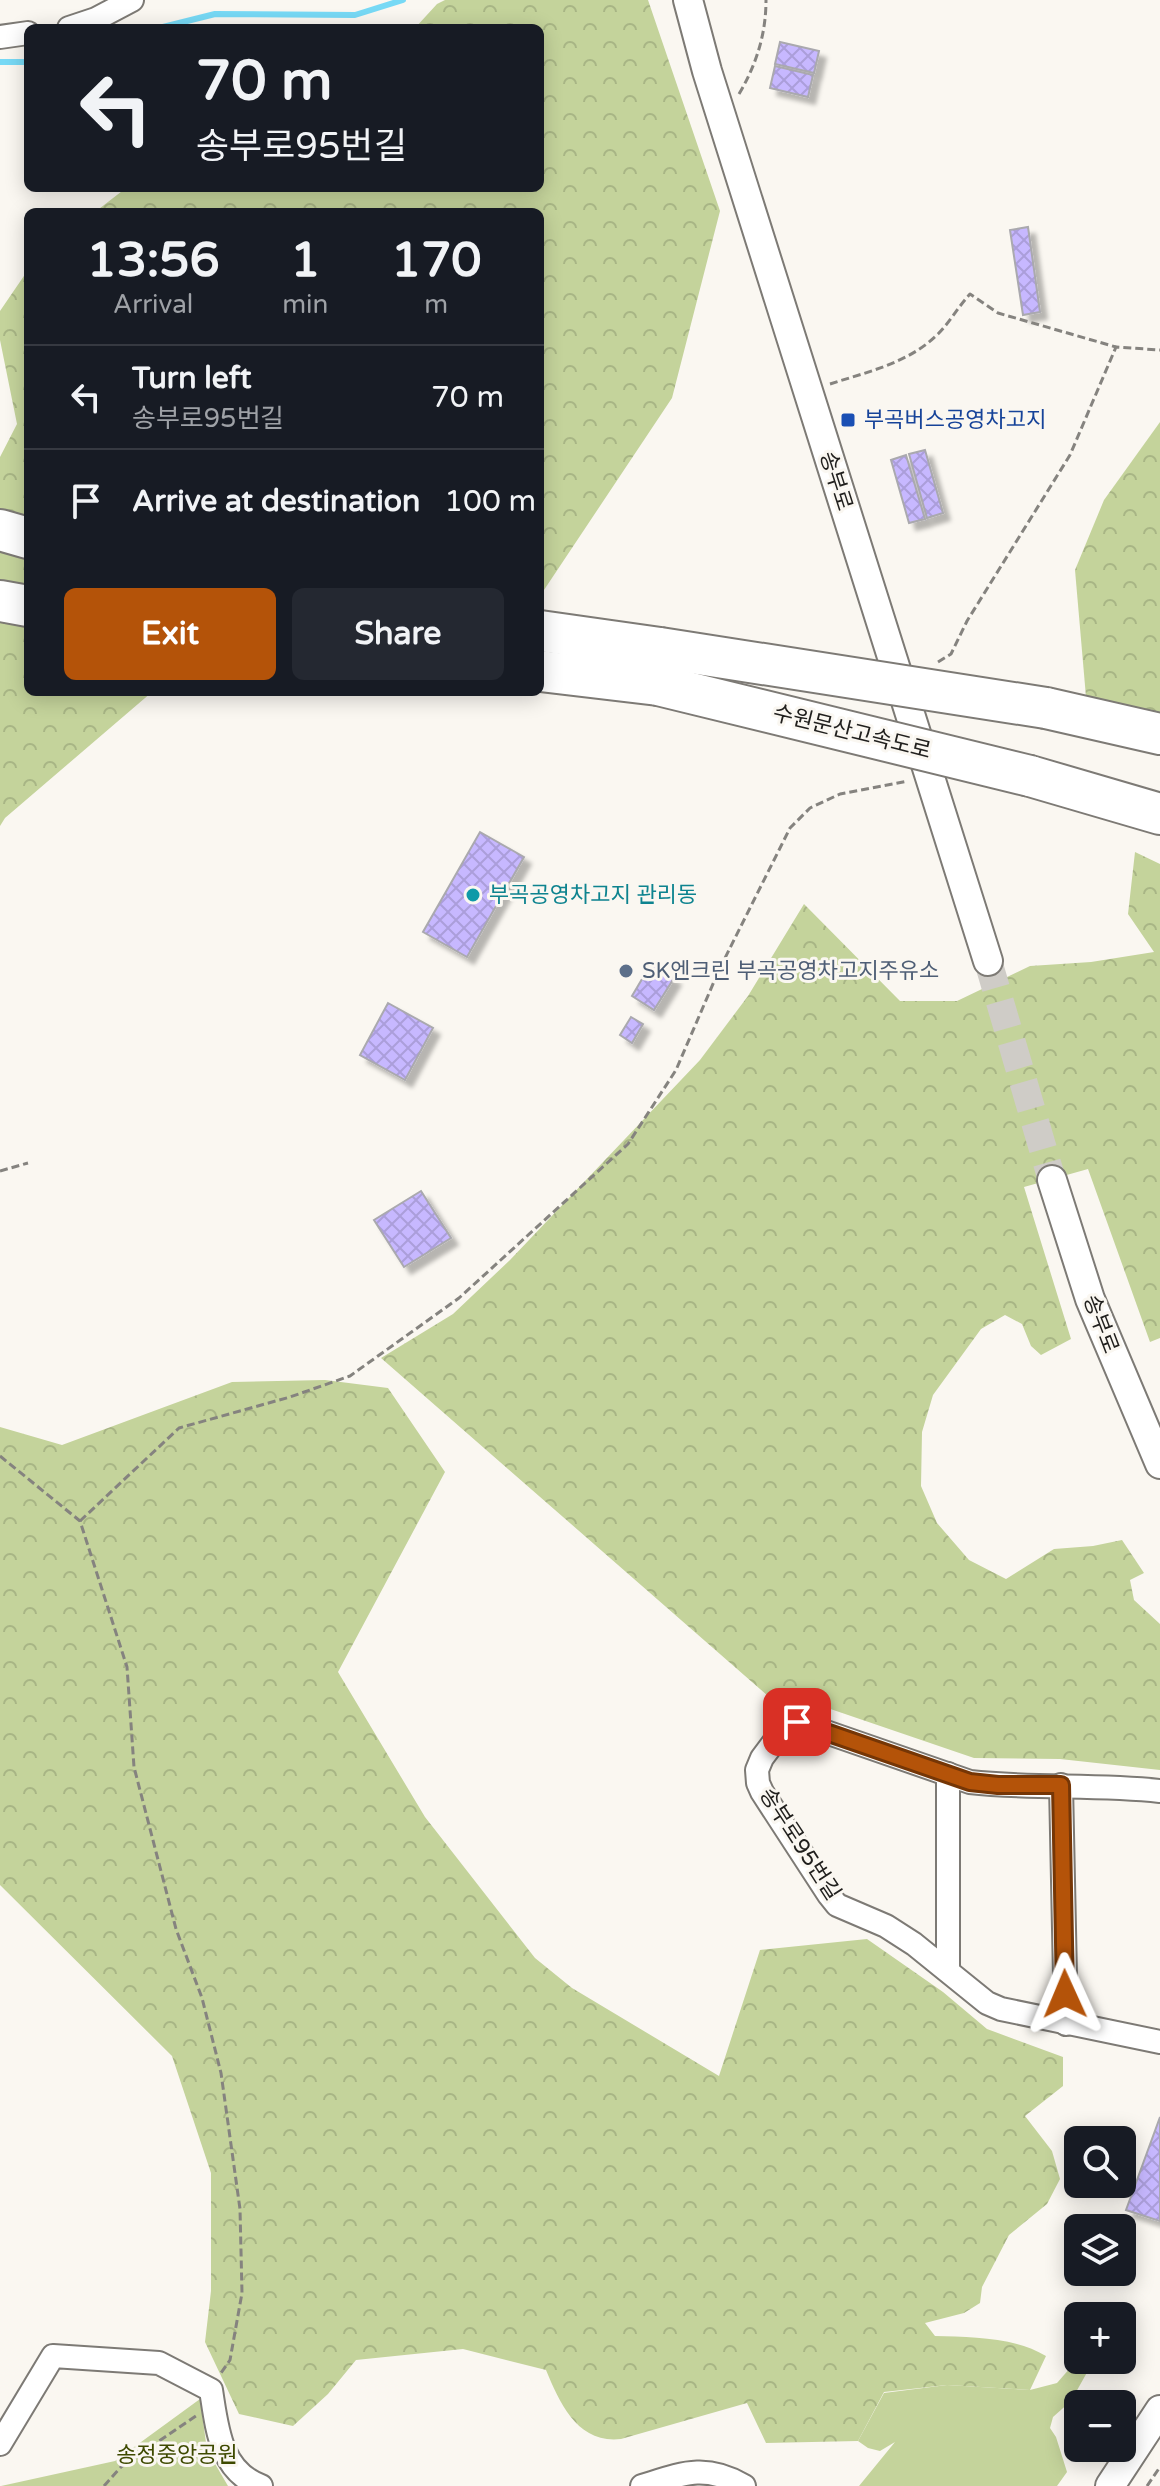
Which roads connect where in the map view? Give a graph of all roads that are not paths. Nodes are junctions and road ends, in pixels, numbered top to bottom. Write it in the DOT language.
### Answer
graph roads {
  1 [pos="132,0"];
  2 [pos="688,0"];
  3 [pos="81,24"];
  4 [pos="24,34"];
  5 [pos="0,37"];
  6 [pos="0,530"];
  7 [pos="24,537"];
  8 [pos="0,545"];
  9 [pos="24,548"];
  10 [pos="0,601"];
  11 [pos="24,605"];
  12 [pos="544,632"];
  13 [pos="659,666"];
  14 [pos="544,671"];
  15 [pos="1160,734"];
  16 [pos="1160,814"];
  17 [pos="988,961"];
  18 [pos="1052,1180"];
  19 [pos="1160,1464"];
  20 [pos="948,1774"];
  21 [pos="1061,1785"];
  22 [pos="1160,1791"];
  23 [pos="948,1970"];
  24 [pos="1066,2024"];
  25 [pos="1160,2042"];
  26 [pos="1160,2410"];
  27 [pos="0,2444"];
  28 [pos="261,2486"];
  29 [pos="642,2486"];
  30 [pos="744,2486"];
  31 [pos="1110,2486"];
  1 -- 3 [label="street"];
  2 -- 17 [label="street, 송부로"];
  4 -- 5 [label="street"];
  6 -- 7 [label="highway"];
  8 -- 9 [label="highway"];
  10 -- 11 [label="highway"];
  12 -- 13 [label="highway, 수원문산고속도로"];
  13 -- 14 [label="highway, 수원문산고속도로"];
  13 -- 15 [label="highway, 수원문산고속도로, bridge"];
  13 -- 16 [label="highway, 수원문산고속도로, bridge"];
  18 -- 19 [label="street, 송부로"];
  20 -- 21 [label="street, 송부로95번길"];
  20 -- 23 [label="street"];
  20 -- 23 [label="street, 송부로95번길"];
  21 -- 22 [label="street, 송부로95번길"];
  21 -- 24 [label="street"];
  23 -- 24 [label="street, 송부로95번길"];
  24 -- 25 [label="street, 송부로95번길"];
  26 -- 31 [label="street"];
  27 -- 28 [label="street"];
  29 -- 30 [label="street"];
}
